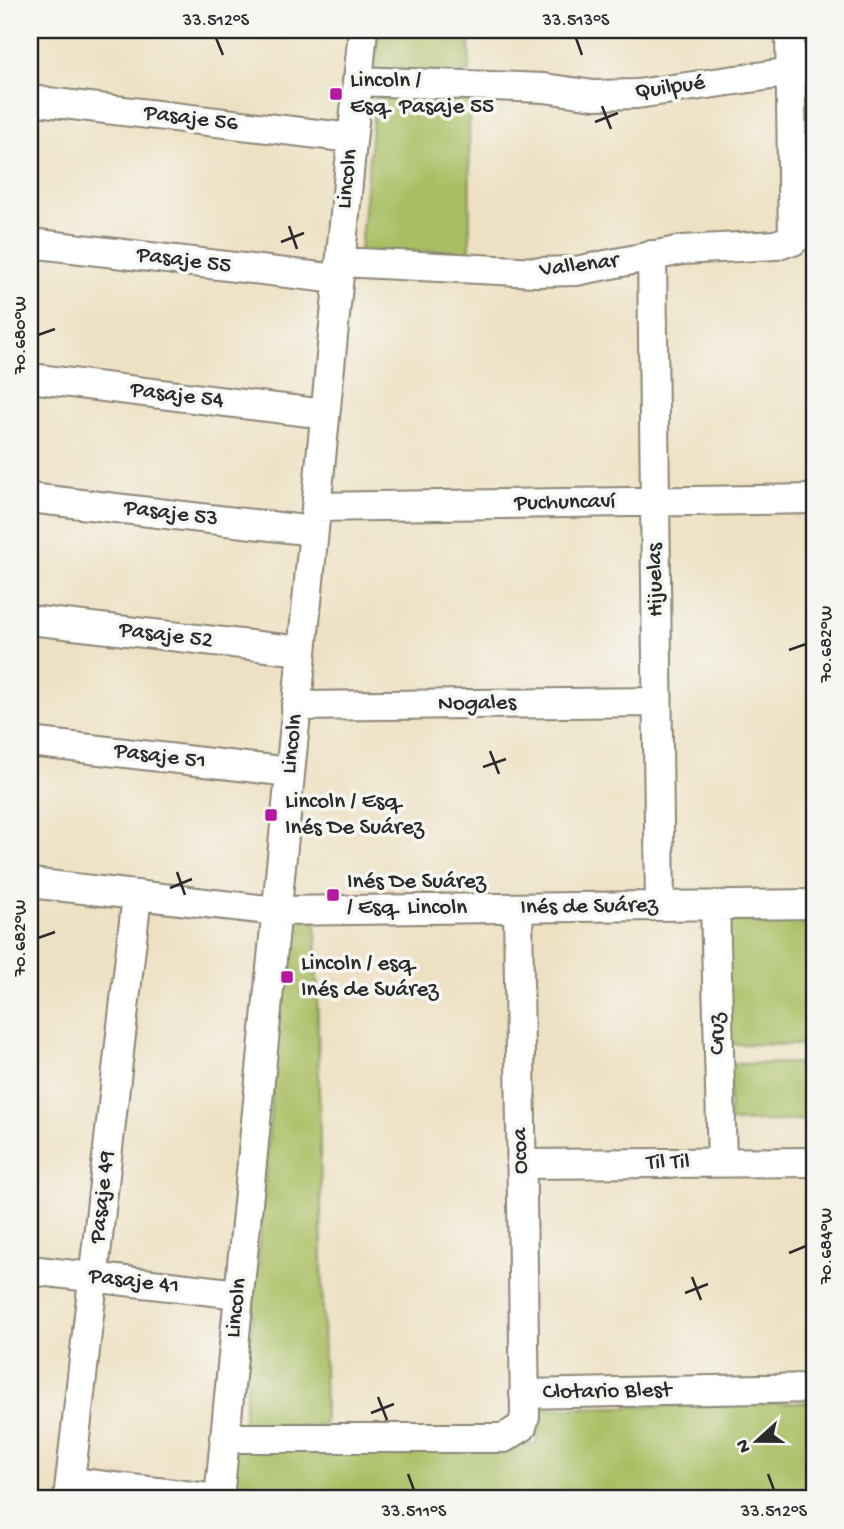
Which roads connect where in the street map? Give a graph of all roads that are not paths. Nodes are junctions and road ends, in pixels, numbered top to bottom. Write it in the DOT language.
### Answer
graph roads {
  1 [pos="363,30"];
  2 [pos="790,30"];
  3 [pos="802,70"];
  4 [pos="357,81"];
  5 [pos="30,100"];
  6 [pos="352,138"];
  7 [pos="804,236"];
  8 [pos="30,243"];
  9 [pos="652,255"];
  10 [pos="339,271"];
  11 [pos="30,378"];
  12 [pos="325,414"];
  13 [pos="30,498"];
  14 [pos="814,499"];
  15 [pos="655,501"];
  16 [pos="314,519"];
  17 [pos="30,620"];
  18 [pos="302,651"];
  19 [pos="657,702"];
  20 [pos="296,706"];
  21 [pos="30,742"];
  22 [pos="290,772"];
  23 [pos="30,883"];
  24 [pos="137,895"];
  25 [pos="814,904"];
  26 [pos="715,905"];
  27 [pos="660,906"];
  28 [pos="518,908"];
  29 [pos="277,911"];
  30 [pos="722,1162"];
  31 [pos="814,1162"];
  32 [pos="521,1164"];
  33 [pos="30,1270"];
  34 [pos="94,1277"];
  35 [pos="239,1294"];
  36 [pos="814,1388"];
  37 [pos="524,1394"];
  38 [pos="224,1438"];
  39 [pos="70,1491"];
  40 [pos="218,1499"];
  1 -- 4 [label="street, Lincoln"];
  2 -- 3 [label="street"];
  3 -- 4 [label="street, Quilpué"];
  3 -- 7 [label="street"];
  4 -- 6 [label="street, Lincoln"];
  5 -- 6 [label="street, Pasaje 56"];
  6 -- 10 [label="street, Lincoln"];
  7 -- 9 [label="street, Vallenar"];
  8 -- 10 [label="street, Pasaje 55"];
  9 -- 10 [label="street, Vallenar"];
  9 -- 15 [label="street, Hijuelas"];
  10 -- 12 [label="street, Lincoln"];
  11 -- 12 [label="street, Pasaje 54"];
  12 -- 16 [label="street, Lincoln"];
  13 -- 16 [label="street, Pasaje 53"];
  14 -- 15 [label="street, Puchuncaví"];
  15 -- 16 [label="street, Puchuncaví"];
  15 -- 19 [label="street, Hijuelas"];
  16 -- 18 [label="street, Lincoln"];
  17 -- 18 [label="street, Pasaje 52"];
  18 -- 20 [label="street, Lincoln"];
  19 -- 20 [label="street, Nogales"];
  19 -- 27 [label="street, Hijuelas"];
  20 -- 22 [label="street, Lincoln"];
  21 -- 22 [label="street, Pasaje 51"];
  22 -- 29 [label="street, Lincoln"];
  23 -- 24 [label="street, Inés de Suárez"];
  24 -- 29 [label="street, Inés de Suárez"];
  24 -- 34 [label="street, Pasaje 49"];
  25 -- 26 [label="street, Inés de Suárez"];
  26 -- 27 [label="street, Inés de Suárez"];
  26 -- 30 [label="street, Cruz"];
  27 -- 28 [label="street, Inés de Suárez"];
  28 -- 29 [label="street, Inés de Suárez"];
  28 -- 32 [label="street, Ocoa"];
  29 -- 35 [label="street, Lincoln"];
  30 -- 31 [label="street, Til Til"];
  30 -- 32 [label="street, Til Til"];
  32 -- 37 [label="street, Ocoa"];
  33 -- 34 [label="street, Pasaje 41"];
  34 -- 35 [label="street, Pasaje 41"];
  34 -- 39 [label="street, Pasaje 49"];
  35 -- 38 [label="street, Lincoln"];
  36 -- 37 [label="street, Clotario Blest"];
  37 -- 38 [label="street, Clotario Blest"];
  38 -- 40 [label="street, Lincoln"];
  39 -- 40 [label="street"];
}
